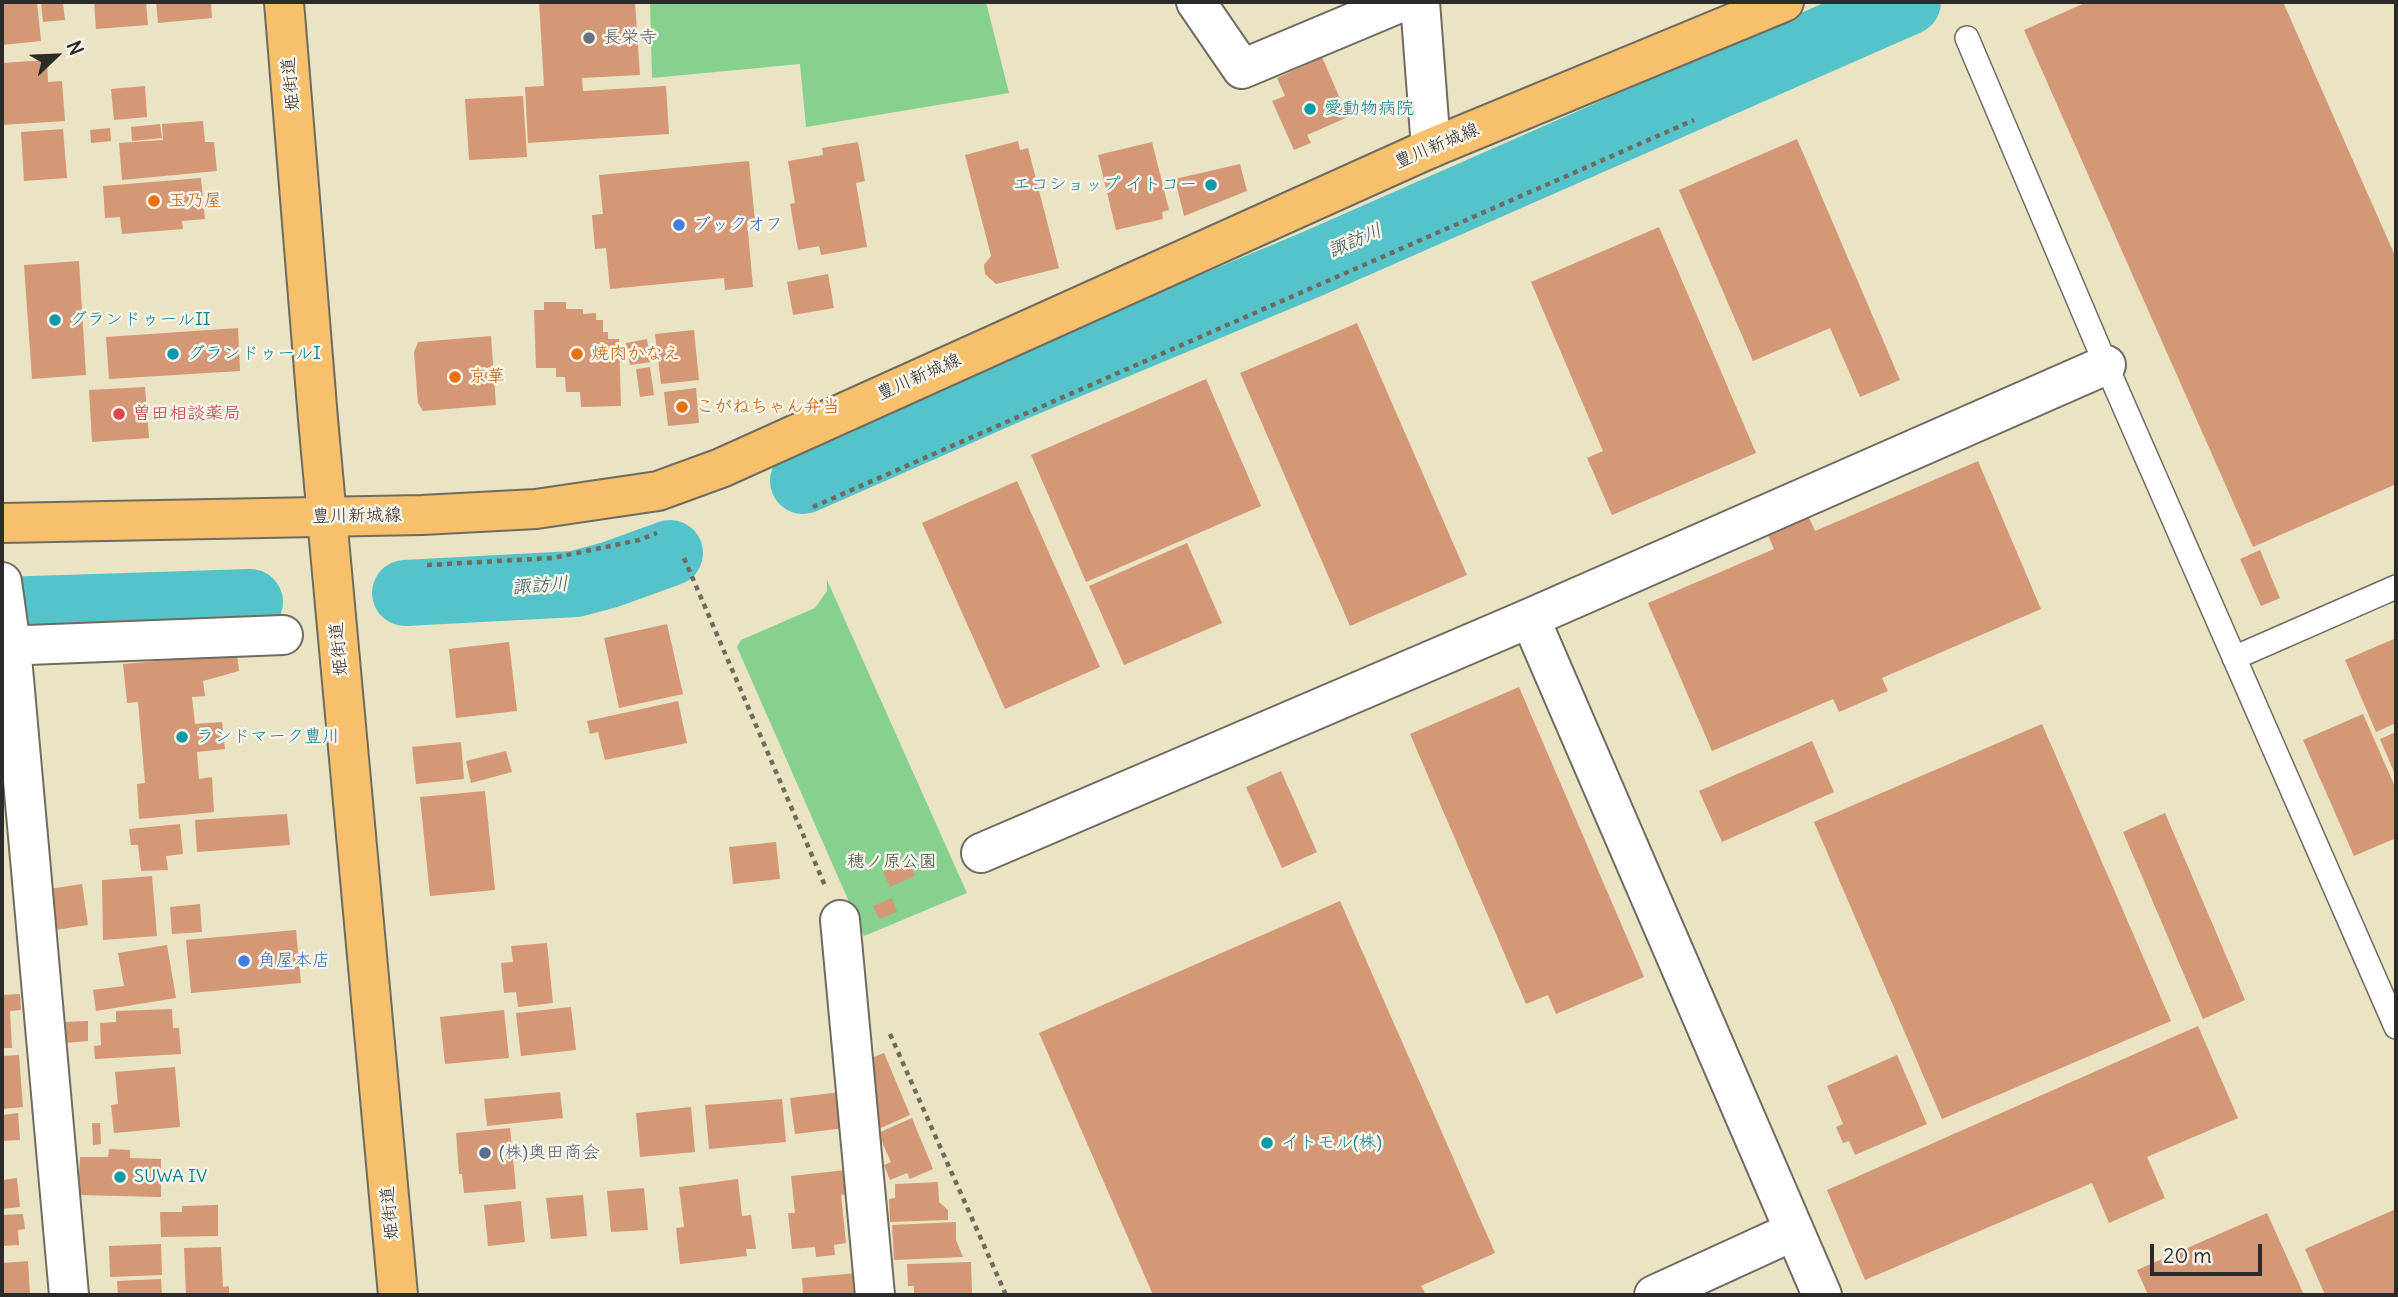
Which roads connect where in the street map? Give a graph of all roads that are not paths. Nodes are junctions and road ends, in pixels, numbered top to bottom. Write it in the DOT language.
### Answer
graph roads {
  1 [pos="284,2"];
  2 [pos="1196,2"];
  3 [pos="1402,2"];
  4 [pos="1420,2"];
  5 [pos="1784,2"];
  6 [pos="1967,38"];
  7 [pos="1431,148"];
  8 [pos="2106,365"];
  9 [pos="328,516"];
  10 [pos="2,523"];
  11 [pos="2,582"];
  12 [pos="2396,587"];
  13 [pos="1530,618"];
  14 [pos="283,635"];
  15 [pos="7,643"];
  16 [pos="2234,657"];
  17 [pos="981,853"];
  18 [pos="840,920"];
  19 [pos="2396,1027"];
  20 [pos="1794,1231"];
  21 [pos="69,1295"];
  22 [pos="398,1295"];
  23 [pos="875,1295"];
  24 [pos="1654,1295"];
  25 [pos="1822,1295"];
  1 -- 9 [label="main road, 姫街道"];
  2 -- 3 [label="street"];
  4 -- 7 [label="street"];
  5 -- 7 [label="main road, 豊川新城線"];
  6 -- 8 [label="lane"];
  7 -- 9 [label="main road, 豊川新城線"];
  8 -- 13 [label="street"];
  8 -- 16 [label="lane"];
  9 -- 10 [label="main road, 豊川新城線"];
  9 -- 22 [label="main road, 姫街道"];
  11 -- 15 [label="street"];
  12 -- 16 [label="lane"];
  13 -- 17 [label="street"];
  13 -- 20 [label="street"];
  14 -- 15 [label="street"];
  15 -- 21 [label="street"];
  16 -- 19 [label="lane"];
  18 -- 23 [label="street"];
  20 -- 24 [label="street"];
  20 -- 25 [label="street"];
}
